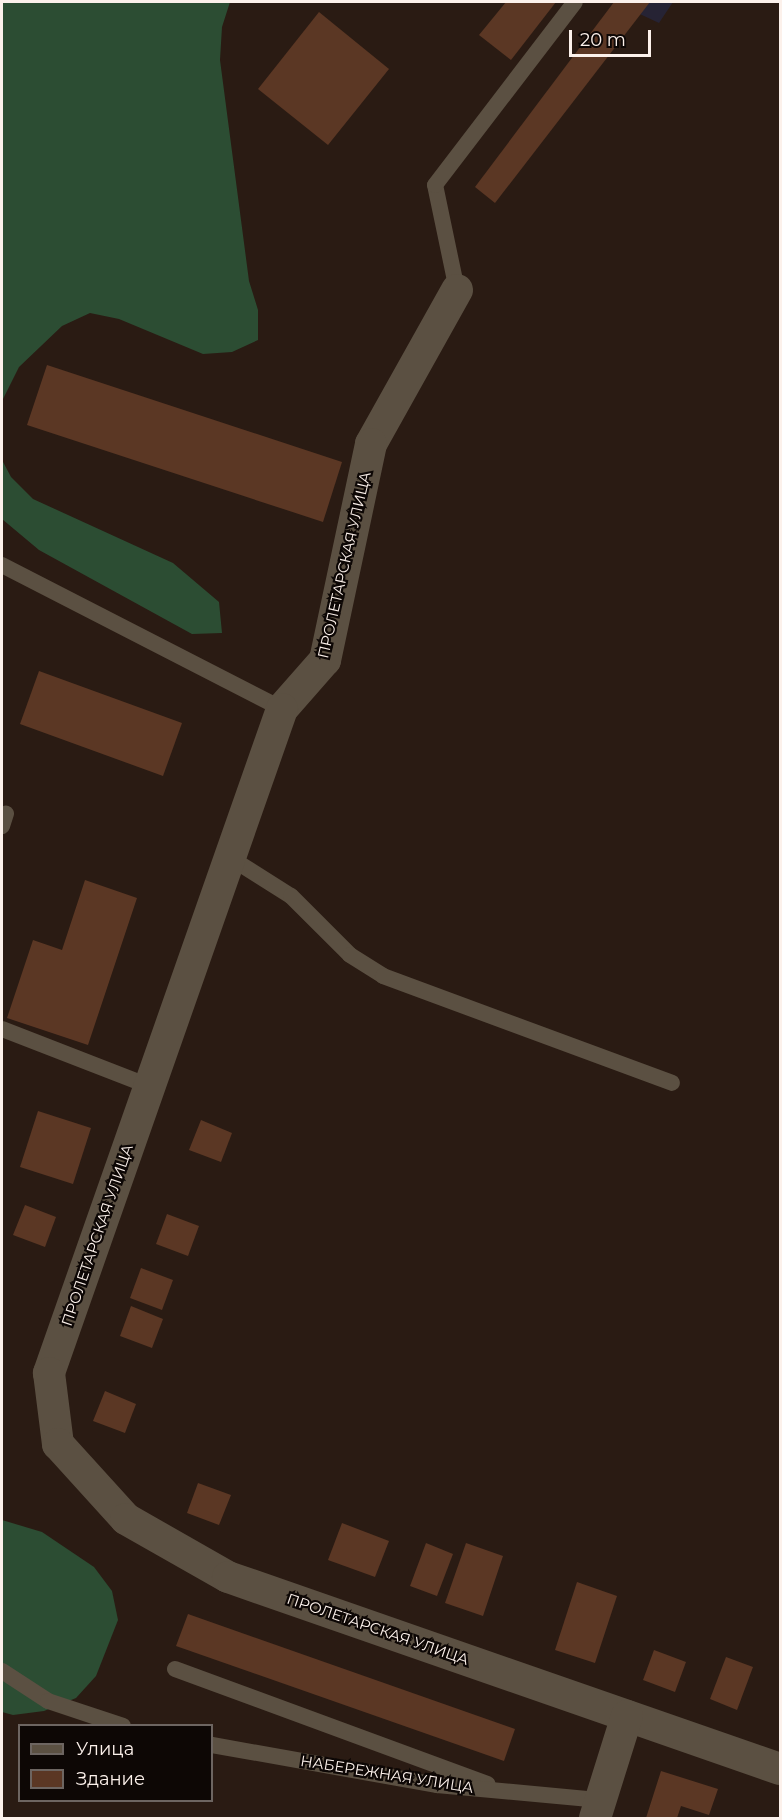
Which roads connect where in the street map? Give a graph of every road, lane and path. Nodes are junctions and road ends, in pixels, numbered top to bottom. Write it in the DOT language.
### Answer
graph roads {
  1 [pos="575,2"];
  2 [pos="457,290"];
  3 [pos="2,565"];
  4 [pos="282,709"];
  5 [pos="229,857"];
  6 [pos="2,1029"];
  7 [pos="672,1083"];
  8 [pos="149,1086"];
  9 [pos="175,1669"];
  10 [pos="2,1671"];
  11 [pos="627,1716"];
  12 [pos="120,1724"];
  13 [pos="213,1745"];
  14 [pos="780,1769"];
  15 [pos="508,1791"];
  16 [pos="598,1809"];
  1 -- 2 [label="lane"];
  2 -- 4 [label="street, ПРОЛЕТАРСКАЯ УЛИЦА"];
  3 -- 4 [label="lane"];
  4 -- 5 [label="street, ПРОЛЕТАРСКАЯ УЛИЦА"];
  5 -- 7 [label="lane"];
  5 -- 8 [label="street, ПРОЛЕТАРСКАЯ УЛИЦА"];
  6 -- 8 [label="lane"];
  8 -- 11 [label="street, ПРОЛЕТАРСКАЯ УЛИЦА"];
  9 -- 15 [label="lane"];
  10 -- 12 [label="lane"];
  11 -- 14 [label="street, ПРОЛЕТАРСКАЯ УЛИЦА"];
  11 -- 16 [label="street"];
  13 -- 15 [label="lane, НАБЕРЕЖНАЯ УЛИЦА"];
  15 -- 16 [label="lane, НАБЕРЕЖНАЯ УЛИЦА"];
}
